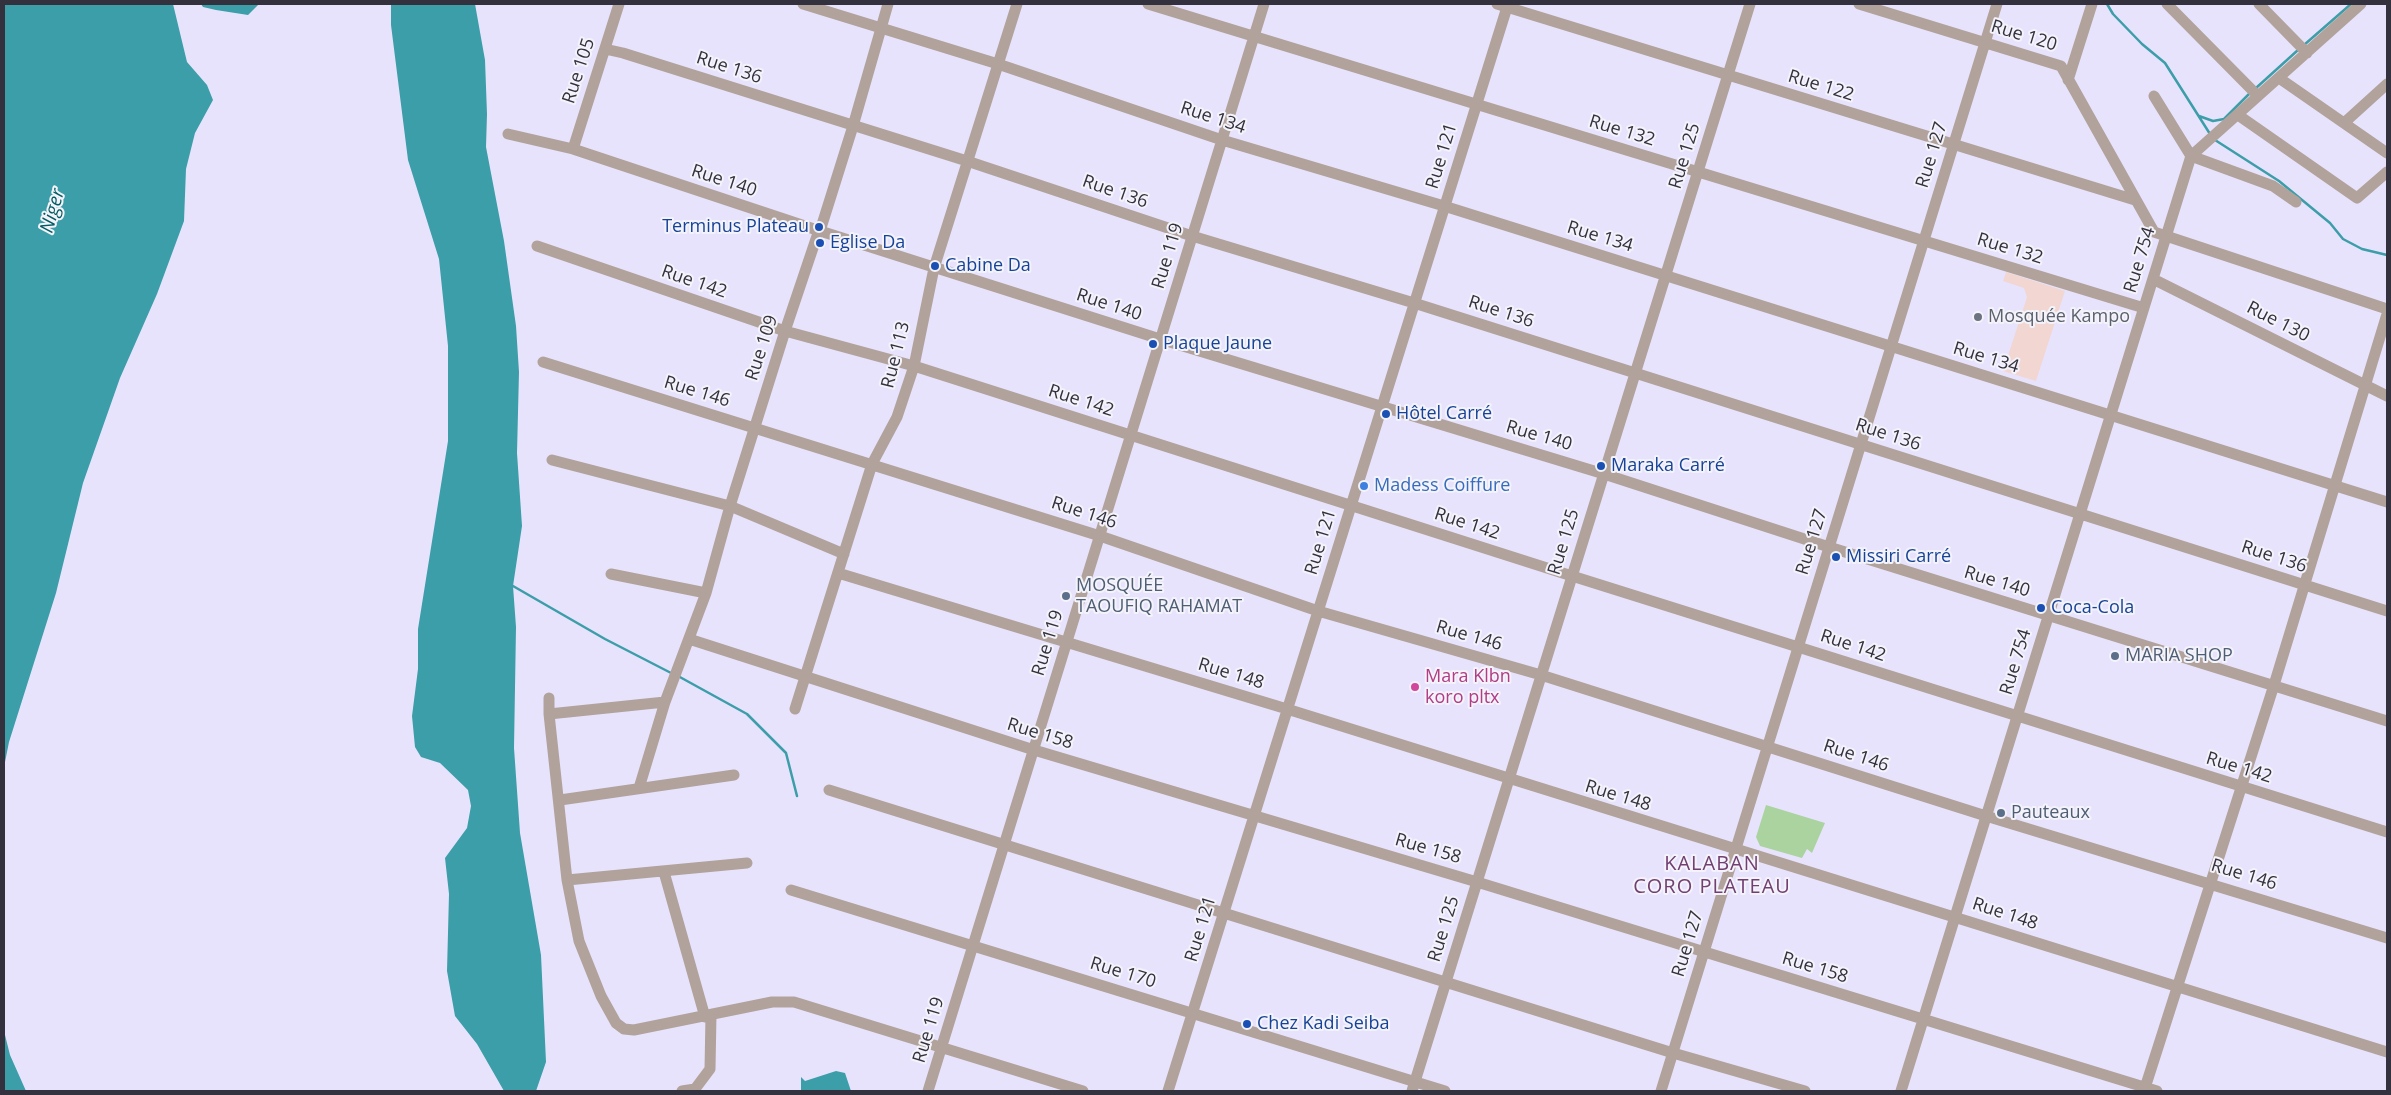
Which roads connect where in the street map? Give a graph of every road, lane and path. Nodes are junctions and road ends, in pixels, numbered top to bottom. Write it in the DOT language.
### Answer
graph roads {
  1 [pos="619,4"];
  2 [pos="803,4"];
  3 [pos="888,4"];
  4 [pos="1017,4"];
  5 [pos="1148,4"];
  6 [pos="1264,4"];
  7 [pos="1750,4"];
  8 [pos="1859,4"];
  9 [pos="1997,4"];
  10 [pos="2092,4"];
  11 [pos="2167,4"];
  12 [pos="2259,4"];
  13 [pos="1504,5"];
  14 [pos="2358,5"];
  15 [pos="880,28"];
  16 [pos="1254,36"];
  17 [pos="1985,43"];
  18 [pos="604,49"];
  19 [pos="2307,53"];
  20 [pos="998,64"];
  21 [pos="1728,76"];
  22 [pos="2279,78"];
  23 [pos="2068,80"];
  24 [pos="2387,84"];
  25 [pos="2154,96"];
  26 [pos="2258,96"];
  27 [pos="1476,104"];
  28 [pos="2238,115"];
  29 [pos="2344,123"];
  30 [pos="853,126"];
  31 [pos="508,134"];
  32 [pos="1222,140"];
  33 [pos="1953,146"];
  34 [pos="573,149"];
  35 [pos="2387,153"];
  36 [pos="2191,156"];
  37 [pos="968,161"];
  38 [pos="1698,172"];
  39 [pos="2387,172"];
  40 [pos="2135,200"];
  41 [pos="2296,202"];
  42 [pos="1444,206"];
  43 [pos="820,231"];
  44 [pos="1192,236"];
  45 [pos="2166,237"];
  46 [pos="1924,241"];
  47 [pos="537,246"];
  48 [pos="934,268"];
  49 [pos="1666,276"];
  50 [pos="2153,279"];
  51 [pos="1414,303"];
  52 [pos="2144,308"];
  53 [pos="2387,309"];
  54 [pos="2387,314"];
  55 [pos="785,331"];
  56 [pos="1160,339"];
  57 [pos="1891,347"];
  58 [pos="543,362"];
  59 [pos="914,366"];
  60 [pos="1635,373"];
  61 [pos="2366,385"];
  62 [pos="2387,396"];
  63 [pos="1381,408"];
  64 [pos="2111,415"];
  65 [pos="755,429"];
  66 [pos="1131,435"];
  67 [pos="1861,444"];
  68 [pos="552,460"];
  69 [pos="872,464"];
  70 [pos="1604,474"];
  71 [pos="2335,486"];
  72 [pos="2387,502"];
  73 [pos="1351,505"];
  74 [pos="730,506"];
  75 [pos="2080,514"];
  76 [pos="1100,536"];
  77 [pos="1829,547"];
  78 [pos="844,554"];
  79 [pos="838,573"];
  80 [pos="611,574"];
  81 [pos="1572,576"];
  82 [pos="2304,586"];
  83 [pos="706,593"];
  84 [pos="1318,610"];
  85 [pos="2387,611"];
  86 [pos="2048,616"];
  87 [pos="1066,643"];
  88 [pos="687,644"];
  89 [pos="1798,647"];
  90 [pos="1541,675"];
  91 [pos="806,676"];
  92 [pos="2274,685"];
  93 [pos="549,698"];
  94 [pos="665,702"];
  95 [pos="795,709"];
  96 [pos="1287,710"];
  97 [pos="549,714"];
  98 [pos="2017,716"];
  99 [pos="2387,721"];
  100 [pos="1768,746"];
  101 [pos="1034,750"];
  102 [pos="734,775"];
  103 [pos="1509,780"];
  104 [pos="639,788"];
  105 [pos="2241,788"];
  106 [pos="829,790"];
  107 [pos="560,800"];
  108 [pos="1986,816"];
  109 [pos="1254,817"];
  110 [pos="2387,832"];
  111 [pos="1004,844"];
  112 [pos="1735,850"];
  113 [pos="747,863"];
  114 [pos="664,872"];
  115 [pos="567,880"];
  116 [pos="1477,882"];
  117 [pos="2211,883"];
  118 [pos="791,890"];
  119 [pos="1224,913"];
  120 [pos="1955,917"];
  121 [pos="2387,938"];
  122 [pos="973,945"];
  123 [pos="1704,952"];
  124 [pos="1446,981"];
  125 [pos="2178,987"];
  126 [pos="1193,1013"];
  127 [pos="708,1016"];
  128 [pos="1923,1019"];
  129 [pos="942,1048"];
  130 [pos="1673,1052"];
  131 [pos="2387,1052"];
  132 [pos="1413,1087"];
  133 [pos="2145,1089"];
  134 [pos="682,1091"];
  135 [pos="928,1091"];
  136 [pos="1084,1091"];
  137 [pos="1168,1091"];
  138 [pos="1445,1091"];
  139 [pos="1661,1091"];
  140 [pos="1805,1091"];
  141 [pos="1900,1091"];
  142 [pos="2157,1091"];
  1 -- 18 [label="street, Rue 105"];
  2 -- 15 [label="street, Rue 134"];
  3 -- 15 [label="street, Rue 109"];
  4 -- 20 [label="street, Rue 113"];
  5 -- 16 [label="street, Rue 132"];
  6 -- 16 [label="street, Rue 119"];
  7 -- 21 [label="street, Rue 125"];
  8 -- 17 [label="street, Rue 120"];
  9 -- 17 [label="street, Rue 127"];
  10 -- 23 [label="street"];
  11 -- 26 [label="street"];
  12 -- 19 [label="street"];
  13 -- 21 [label="street, Rue 122"];
  13 -- 27 [label="street, Rue 121"];
  14 -- 19 [label="street"];
  15 -- 20 [label="street, Rue 134"];
  15 -- 30 [label="street, Rue 109"];
  16 -- 27 [label="street, Rue 132"];
  16 -- 32 [label="street, Rue 119"];
  17 -- 23 [label="street, Rue 120"];
  17 -- 33 [label="street, Rue 127"];
  18 -- 30 [label="street, Rue 136"];
  18 -- 34 [label="street, Rue 105"];
  19 -- 22 [label="street"];
  20 -- 32 [label="street, Rue 134"];
  20 -- 37 [label="street, Rue 113"];
  21 -- 33 [label="street, Rue 122"];
  21 -- 38 [label="street, Rue 125"];
  22 -- 26 [label="street"];
  22 -- 29 [label="street"];
  23 -- 40 [label="street, Rue 120"];
  24 -- 29 [label="street"];
  25 -- 36 [label="street"];
  26 -- 28 [label="street"];
  27 -- 38 [label="street, Rue 132"];
  27 -- 42 [label="street, Rue 121"];
  28 -- 36 [label="street"];
  28 -- 39 [label="street"];
  29 -- 35 [label="street"];
  30 -- 37 [label="street, Rue 136"];
  30 -- 43 [label="street, Rue 109"];
  31 -- 34 [label="street, Rue 140"];
  32 -- 42 [label="street, Rue 134"];
  32 -- 44 [label="street, Rue 119"];
  33 -- 40 [label="street, Rue 122"];
  33 -- 46 [label="street, Rue 127"];
  34 -- 43 [label="street, Rue 140"];
  36 -- 41 [label="street"];
  36 -- 45 [label="street, Rue 754"];
  37 -- 44 [label="street, Rue 136"];
  37 -- 48 [label="street, Rue 113"];
  38 -- 46 [label="street, Rue 132"];
  38 -- 49 [label="street, Rue 125"];
  40 -- 45 [label="street, Rue 120"];
  42 -- 49 [label="street, Rue 134"];
  42 -- 51 [label="street, Rue 121"];
  43 -- 48 [label="street, Rue 140"];
  43 -- 55 [label="street, Rue 109"];
  44 -- 51 [label="street, Rue 136"];
  44 -- 56 [label="street, Rue 119"];
  45 -- 50 [label="street, Rue 754"];
  45 -- 53 [label="street"];
  46 -- 52 [label="street, Rue 132"];
  46 -- 57 [label="street, Rue 127"];
  47 -- 55 [label="street, Rue 142"];
  48 -- 56 [label="street, Rue 140"];
  48 -- 59 [label="street, Rue 113"];
  49 -- 57 [label="street, Rue 134"];
  49 -- 60 [label="street, Rue 125"];
  50 -- 52 [label="street, Rue 754"];
  50 -- 61 [label="street, Rue 130"];
  51 -- 60 [label="street, Rue 136"];
  51 -- 63 [label="street, Rue 121"];
  52 -- 64 [label="street, Rue 754"];
  54 -- 61 [label="street"];
  55 -- 59 [label="street, Rue 142"];
  55 -- 65 [label="street, Rue 109"];
  56 -- 63 [label="street, Rue 140"];
  56 -- 66 [label="street, Rue 119"];
  57 -- 64 [label="street, Rue 134"];
  57 -- 67 [label="street, Rue 127"];
  58 -- 65 [label="street, Rue 146"];
  59 -- 66 [label="street, Rue 142"];
  59 -- 69 [label="street, Rue 113"];
  60 -- 67 [label="street, Rue 136"];
  60 -- 70 [label="street, Rue 125"];
  61 -- 62 [label="street, Rue 130"];
  61 -- 71 [label="street"];
  63 -- 70 [label="street, Rue 140"];
  63 -- 73 [label="street, Rue 121"];
  64 -- 71 [label="street, Rue 134"];
  64 -- 75 [label="street, Rue 754"];
  65 -- 69 [label="street, Rue 146"];
  65 -- 74 [label="street, Rue 109"];
  66 -- 73 [label="street, Rue 142"];
  66 -- 76 [label="street, Rue 119"];
  67 -- 75 [label="street, Rue 136"];
  67 -- 77 [label="street, Rue 127"];
  68 -- 74 [label="street"];
  69 -- 76 [label="street, Rue 146"];
  69 -- 78 [label="street, Rue 113"];
  70 -- 77 [label="street, Rue 140"];
  70 -- 81 [label="street, Rue 125"];
  71 -- 72 [label="street, Rue 134"];
  71 -- 82 [label="street"];
  73 -- 81 [label="street, Rue 142"];
  73 -- 84 [label="street, Rue 121"];
  74 -- 78 [label="street"];
  74 -- 83 [label="street, Rue 109"];
  75 -- 82 [label="street, Rue 136"];
  75 -- 86 [label="street, Rue 754"];
  76 -- 84 [label="street, Rue 146"];
  76 -- 87 [label="street, Rue 119"];
  77 -- 86 [label="street, Rue 140"];
  77 -- 89 [label="street, Rue 127"];
  78 -- 79 [label="street, Rue 113"];
  79 -- 87 [label="street, Rue 148"];
  79 -- 91 [label="street, Rue 113"];
  80 -- 83 [label="street"];
  81 -- 89 [label="street, Rue 142"];
  81 -- 90 [label="street, Rue 125"];
  82 -- 85 [label="street, Rue 136"];
  82 -- 92 [label="street"];
  83 -- 88 [label="street, Rue 109"];
  84 -- 90 [label="street, Rue 146"];
  84 -- 96 [label="street, Rue 121"];
  86 -- 92 [label="street, Rue 140"];
  86 -- 98 [label="street, Rue 754"];
  87 -- 96 [label="street, Rue 148"];
  87 -- 101 [label="street, Rue 119"];
  88 -- 91 [label="street, Rue 158"];
  88 -- 94 [label="street, Rue 109"];
  89 -- 98 [label="street, Rue 142"];
  89 -- 100 [label="street, Rue 127"];
  90 -- 100 [label="street, Rue 146"];
  90 -- 103 [label="street, Rue 125"];
  91 -- 95 [label="street, Rue 113"];
  91 -- 101 [label="street, Rue 158"];
  92 -- 99 [label="street, Rue 140"];
  92 -- 105 [label="street"];
  93 -- 97 [label="street"];
  94 -- 97 [label="street"];
  94 -- 104 [label="street, Rue 109"];
  96 -- 103 [label="street, Rue 148"];
  96 -- 109 [label="street, Rue 121"];
  97 -- 107 [label="street"];
  98 -- 105 [label="street, Rue 142"];
  98 -- 108 [label="street, Rue 754"];
  100 -- 108 [label="street, Rue 146"];
  100 -- 112 [label="street, Rue 127"];
  101 -- 109 [label="street, Rue 158"];
  101 -- 111 [label="street, Rue 119"];
  102 -- 104 [label="street"];
  103 -- 112 [label="street, Rue 148"];
  103 -- 116 [label="street, Rue 125"];
  104 -- 107 [label="street"];
  105 -- 110 [label="street, Rue 142"];
  105 -- 117 [label="street"];
  106 -- 111 [label="street"];
  107 -- 115 [label="street"];
  108 -- 117 [label="street, Rue 146"];
  108 -- 120 [label="street, Rue 754"];
  109 -- 116 [label="street, Rue 158"];
  109 -- 119 [label="street, Rue 121"];
  111 -- 119 [label="street"];
  111 -- 122 [label="street, Rue 119"];
  112 -- 120 [label="street, Rue 148"];
  112 -- 123 [label="street, Rue 127"];
  113 -- 114 [label="street"];
  114 -- 115 [label="street"];
  114 -- 127 [label="street"];
  115 -- 127 [label="street"];
  116 -- 123 [label="street, Rue 158"];
  116 -- 124 [label="street, Rue 125"];
  117 -- 121 [label="street, Rue 146"];
  117 -- 125 [label="street"];
  118 -- 122 [label="street, Rue 170"];
  119 -- 124 [label="street"];
  119 -- 126 [label="street, Rue 121"];
  120 -- 125 [label="street, Rue 148"];
  120 -- 128 [label="street, Rue 754"];
  122 -- 126 [label="street, Rue 170"];
  122 -- 129 [label="street, Rue 119"];
  123 -- 128 [label="street, Rue 158"];
  123 -- 130 [label="street, Rue 127"];
  124 -- 130 [label="street"];
  124 -- 132 [label="street, Rue 125"];
  125 -- 131 [label="street, Rue 148"];
  125 -- 133 [label="street"];
  126 -- 132 [label="street, Rue 170"];
  126 -- 137 [label="street, Rue 121"];
  127 -- 129 [label="street"];
  127 -- 134 [label="street"];
  128 -- 133 [label="street, Rue 158"];
  128 -- 141 [label="street, Rue 754"];
  129 -- 135 [label="street, Rue 119"];
  129 -- 136 [label="street"];
  130 -- 139 [label="street, Rue 127"];
  130 -- 140 [label="street"];
  132 -- 138 [label="street, Rue 170"];
  133 -- 142 [label="street, Rue 158"];
}
